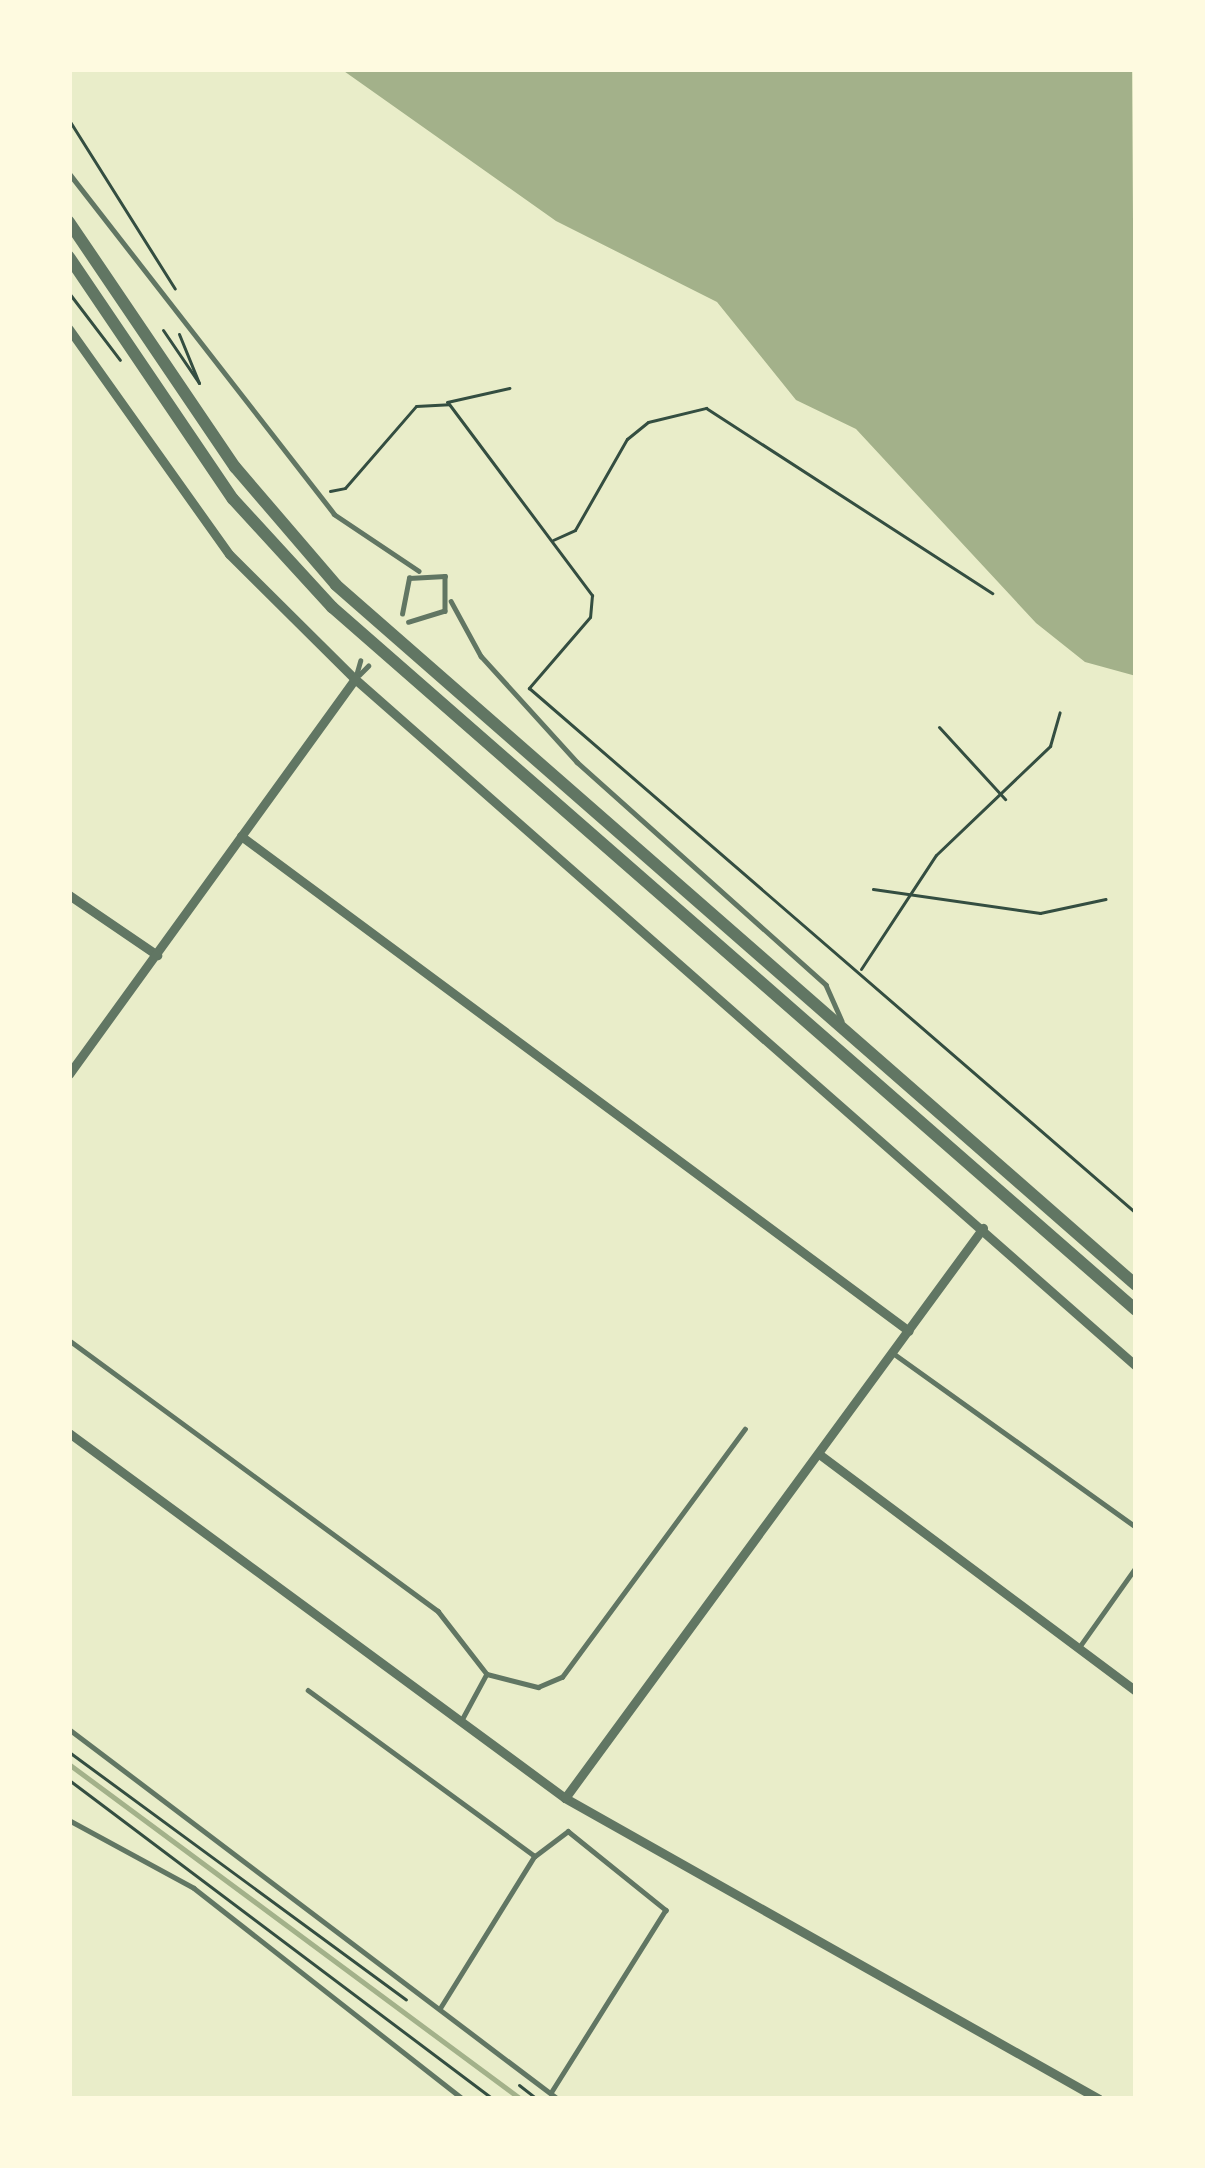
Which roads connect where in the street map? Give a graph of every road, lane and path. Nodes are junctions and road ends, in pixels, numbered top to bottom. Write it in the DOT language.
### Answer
graph roads {
  1 [pos="69,120"];
  2 [pos="69,173"];
  3 [pos="69,222"];
  4 [pos="69,257"];
  5 [pos="69,293"];
  6 [pos="185,303"];
  7 [pos="69,329"];
  8 [pos="164,330"];
  9 [pos="176,337"];
  10 [pos="117,362"];
  11 [pos="509,388"];
  12 [pos="446,403"];
  13 [pos="323,488"];
  14 [pos="552,541"];
  15 [pos="419,571"];
  16 [pos="992,593"];
  17 [pos="451,601"];
  18 [pos="402,614"];
  19 [pos="410,622"];
  20 [pos="360,661"];
  21 [pos="368,666"];
  22 [pos="355,679"];
  23 [pos="1060,712"];
  24 [pos="939,727"];
  25 [pos="1006,800"];
  26 [pos="242,836"];
  27 [pos="873,889"];
  28 [pos="69,895"];
  29 [pos="1106,899"];
  30 [pos="907,901"];
  31 [pos="157,955"];
  32 [pos="860,970"];
  33 [pos="847,1032"];
  34 [pos="69,1074"];
  35 [pos="1136,1213"];
  36 [pos="983,1228"];
  37 [pos="1136,1285"];
  38 [pos="1136,1310"];
  39 [pos="909,1330"];
  40 [pos="69,1340"];
  41 [pos="893,1353"];
  42 [pos="1136,1366"];
  43 [pos="745,1429"];
  44 [pos="69,1433"];
  45 [pos="819,1454"];
  46 [pos="1136,1527"];
  47 [pos="1136,1567"];
  48 [pos="1078,1648"];
  49 [pos="487,1674"];
  50 [pos="308,1690"];
  51 [pos="1136,1691"];
  52 [pos="460,1722"];
  53 [pos="69,1729"];
  54 [pos="69,1752"];
  55 [pos="69,1780"];
  56 [pos="565,1798"];
  57 [pos="69,1820"];
  58 [pos="535,1856"];
  59 [pos="440,2009"];
  60 [pos="422,2012"];
  61 [pos="513,2080"];
  62 [pos="550,2093"];
  63 [pos="529,2097"];
  64 [pos="463,2099"];
  65 [pos="493,2099"];
  66 [pos="537,2099"];
  67 [pos="558,2099"];
  68 [pos="1099,2099"];
  1 -- 6 [label="path"];
  2 -- 15 [label="lane"];
  3 -- 33 [label="street"];
  4 -- 38 [label="street"];
  5 -- 10 [label="path"];
  7 -- 22 [label="street"];
  8 -- 9 [label="path"];
  11 -- 12 [label="path"];
  12 -- 13 [label="path"];
  12 -- 14 [label="path"];
  14 -- 16 [label="path"];
  14 -- 32 [label="path"];
  15 -- 17 [label="lane"];
  15 -- 18 [label="lane"];
  17 -- 19 [label="lane"];
  17 -- 33 [label="lane"];
  20 -- 22 [label="lane"];
  21 -- 22 [label="lane"];
  22 -- 26 [label="street"];
  22 -- 36 [label="street"];
  23 -- 25 [label="path"];
  24 -- 25 [label="path"];
  25 -- 30 [label="path"];
  26 -- 31 [label="street"];
  26 -- 39 [label="street"];
  27 -- 30 [label="path"];
  28 -- 31 [label="street"];
  29 -- 30 [label="path"];
  30 -- 32 [label="path"];
  31 -- 34 [label="street"];
  32 -- 35 [label="path"];
  33 -- 37 [label="street"];
  36 -- 39 [label="street"];
  36 -- 42 [label="street"];
  39 -- 41 [label="street"];
  40 -- 49 [label="lane"];
  41 -- 45 [label="street"];
  41 -- 46 [label="lane"];
  43 -- 49 [label="lane"];
  44 -- 52 [label="street"];
  45 -- 48 [label="street"];
  45 -- 56 [label="street"];
  47 -- 48 [label="lane"];
  48 -- 51 [label="street"];
  49 -- 52 [label="lane"];
  50 -- 58 [label="lane"];
  52 -- 56 [label="street"];
  53 -- 59 [label="lane"];
  54 -- 60 [label="path"];
  55 -- 65 [label="path"];
  56 -- 68 [label="street"];
  57 -- 64 [label="lane"];
  58 -- 59 [label="lane"];
  58 -- 62 [label="lane"];
  59 -- 62 [label="lane"];
  61 -- 63 [label="path"];
  62 -- 67 [label="lane"];
  63 -- 66 [label="path"];
}
